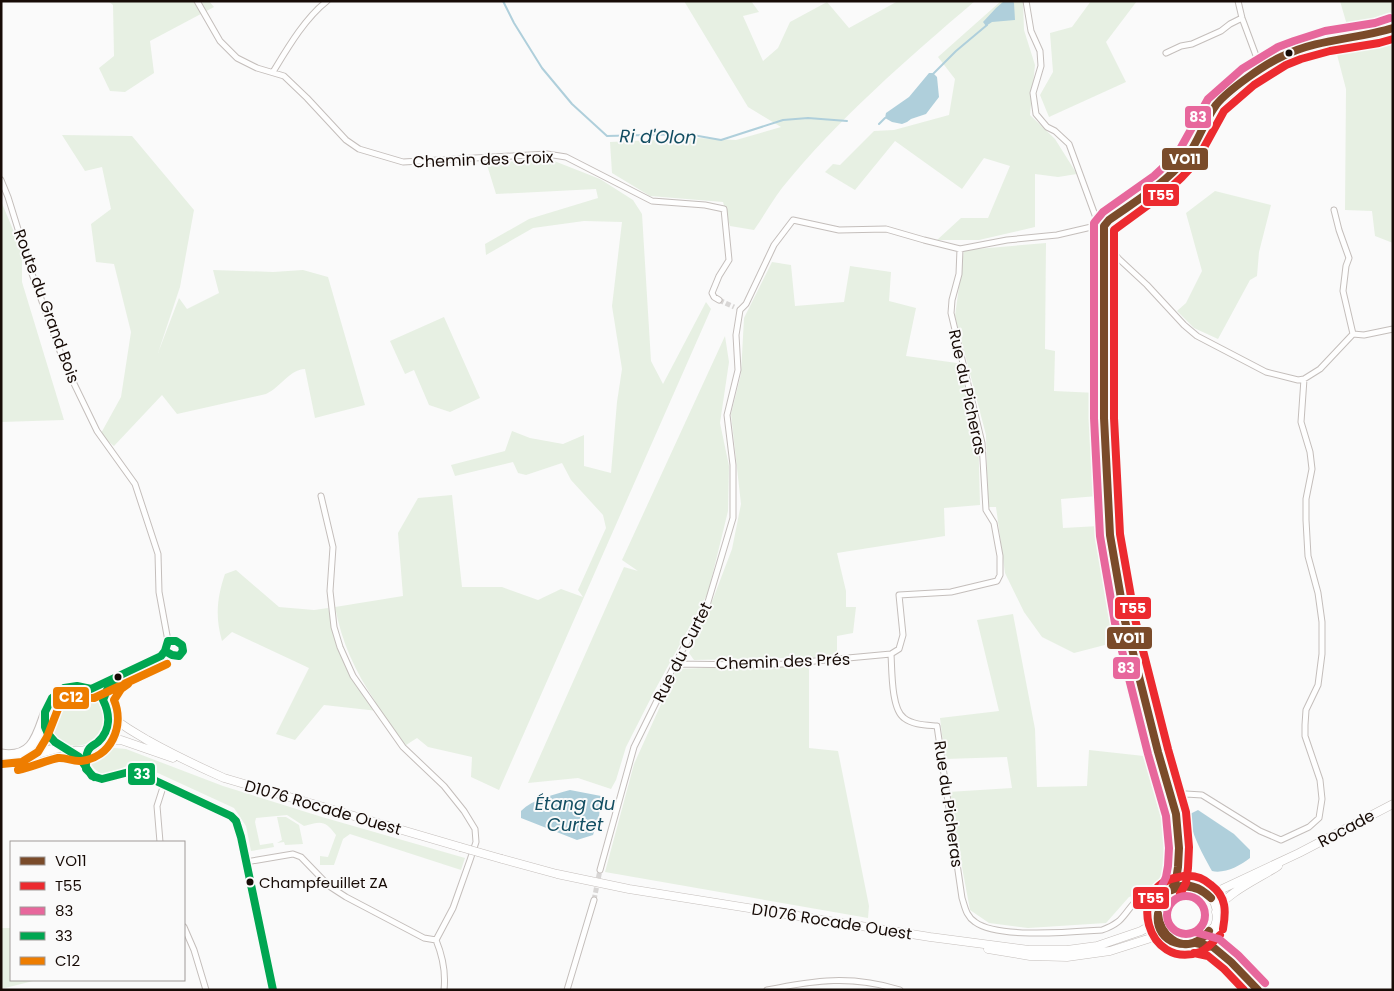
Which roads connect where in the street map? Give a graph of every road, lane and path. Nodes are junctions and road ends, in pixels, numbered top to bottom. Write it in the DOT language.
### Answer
graph roads {
  1 [pos="197,1"];
  2 [pos="327,1"];
  3 [pos="1026,1"];
  4 [pos="1238,1"];
  5 [pos="1242,18"];
  6 [pos="1393,28"];
  7 [pos="1166,53"];
  8 [pos="1261,69"];
  9 [pos="273,72"];
  10 [pos="1,180"];
  11 [pos="1334,210"];
  12 [pos="1102,226"];
  13 [pos="1105,246"];
  14 [pos="960,249"];
  15 [pos="719,300"];
  16 [pos="1393,328"];
  17 [pos="1353,334"];
  18 [pos="1304,379"];
  19 [pos="320,496"];
  20 [pos="891,654"];
  21 [pos="675,664"];
  22 [pos="118,677"];
  23 [pos="91,689"];
  24 [pos="103,700"];
  25 [pos="45,714"];
  26 [pos="109,714"];
  27 [pos="101,740"];
  28 [pos="61,747"];
  29 [pos="89,749"];
  30 [pos="71,750"];
  31 [pos="1,754"];
  32 [pos="1,760"];
  33 [pos="188,763"];
  34 [pos="86,768"];
  35 [pos="164,784"];
  36 [pos="1172,800"];
  37 [pos="1393,804"];
  38 [pos="1176,814"];
  39 [pos="160,841"];
  40 [pos="1299,853"];
  41 [pos="246,862"];
  42 [pos="600,870"];
  43 [pos="1195,887"];
  44 [pos="1171,890"];
  45 [pos="1206,892"];
  46 [pos="594,900"];
  47 [pos="1161,900"];
  48 [pos="1216,912"];
  49 [pos="1157,916"];
  50 [pos="1213,928"];
  51 [pos="185,929"];
  52 [pos="930,937"];
  53 [pos="1166,937"];
  54 [pos="436,940"];
  55 [pos="1196,943"];
  56 [pos="1232,962"];
  57 [pos="206,990"];
  58 [pos="273,990"];
  59 [pos="444,990"];
  60 [pos="567,990"];
  61 [pos="767,990"];
  62 [pos="900,990"];
  63 [pos="1258,990"];
  1 -- 9 [label="street, Chemin des Croix"];
  2 -- 9 [label="street"];
  3 -- 12 [label="street"];
  4 -- 5 [label="street"];
  5 -- 7 [label="street"];
  5 -- 8 [label="street"];
  6 -- 8 [label="main road"];
  8 -- 12 [label="main road"];
  9 -- 15 [label="street, Chemin des Croix"];
  10 -- 22 [label="street, Route du Grand Bois"];
  11 -- 17 [label="street"];
  12 -- 13 [label="main road"];
  12 -- 14 [label="street"];
  13 -- 18 [label="street"];
  13 -- 36 [label="main road"];
  14 -- 20 [label="street, Rue du Picheras"];
  14 -- 21 [label="street, Rue du Curtet"];
  16 -- 17 [label="street"];
  17 -- 18 [label="street"];
  18 -- 36 [label="street"];
  19 -- 54 [label="street"];
  20 -- 21 [label="street, Chemin des Prés"];
  20 -- 47 [label="street, Rue du Picheras"];
  21 -- 42 [label="street, Rue du Curtet"];
  22 -- 23 [label="street"];
  22 -- 24 [label="street"];
  23 -- 24 [label="main road"];
  23 -- 25 [label="main road"];
  24 -- 26 [label="main road"];
  25 -- 28 [label="main road"];
  25 -- 31 [label="highway"];
  26 -- 27 [label="main road"];
  26 -- 33 [label="main road"];
  27 -- 29 [label="main road"];
  27 -- 33 [label="main road"];
  28 -- 30 [label="main road"];
  28 -- 32 [label="highway"];
  29 -- 30 [label="main road"];
  29 -- 34 [label="street"];
  30 -- 34 [label="street"];
  33 -- 52 [label="main road, D1076 Rocade Ouest, bridge"];
  34 -- 35 [label="street"];
  35 -- 39 [label="street"];
  35 -- 41 [label="street"];
  36 -- 38 [label="main road"];
  37 -- 40 [label="main road, Rocade"];
  38 -- 43 [label="main road"];
  38 -- 44 [label="main road"];
  40 -- 45 [label="main road, Rocade"];
  40 -- 48 [label="main road, Rocade"];
  41 -- 54 [label="street"];
  41 -- 58 [label="street"];
  43 -- 44 [label="main road"];
  43 -- 45 [label="main road"];
  44 -- 47 [label="main road"];
  45 -- 48 [label="main road"];
  46 -- 60 [label="street"];
  47 -- 49 [label="main road"];
  48 -- 50 [label="main road"];
  49 -- 52 [label="main road, D1076 Rocade Ouest"];
  49 -- 53 [label="main road"];
  50 -- 55 [label="main road"];
  50 -- 56 [label="main road"];
  51 -- 57 [label="street"];
  52 -- 53 [label="main road"];
  53 -- 55 [label="main road"];
  54 -- 59 [label="street"];
  55 -- 56 [label="main road"];
  56 -- 63 [label="main road"];
  61 -- 62 [label="street"];
}
